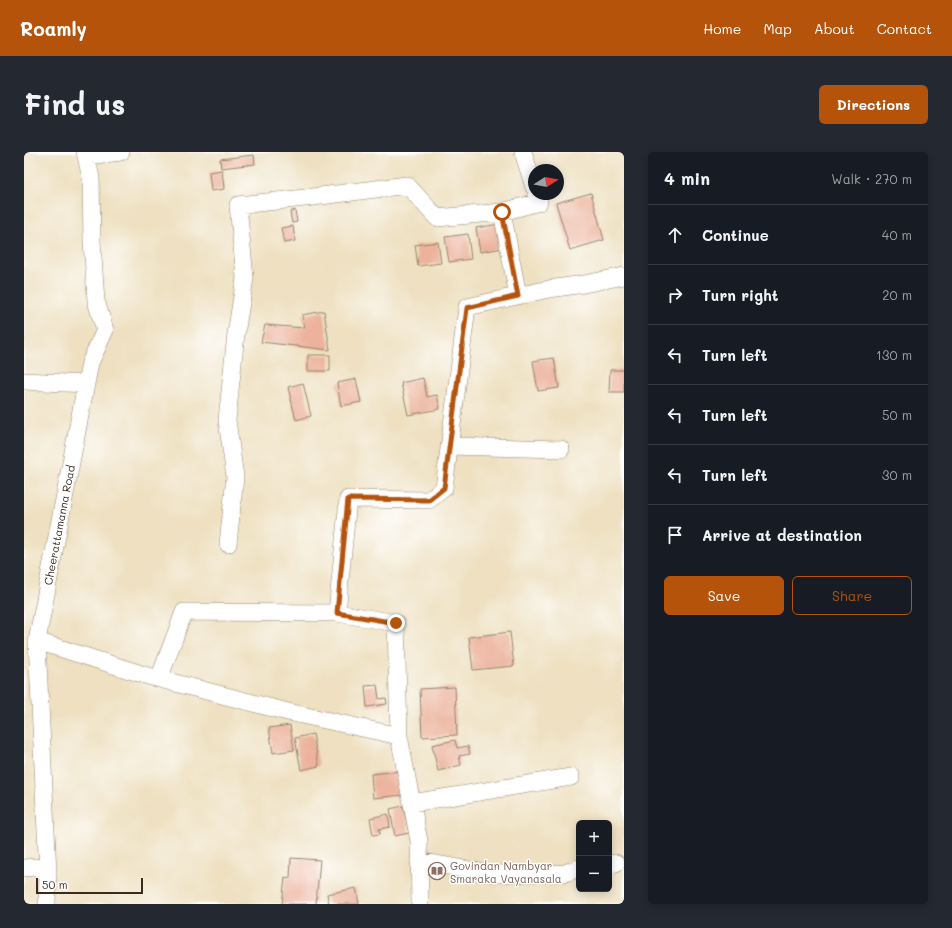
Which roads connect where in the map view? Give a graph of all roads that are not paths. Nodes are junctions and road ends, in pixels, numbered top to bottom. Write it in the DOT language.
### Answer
graph roads {
  1 [pos="121,152"];
  2 [pos="523,152"];
  3 [pos="86,154"];
  4 [pos="528,168"];
  5 [pos="538,200"];
  6 [pos="502,212"];
  7 [pos="624,276"];
  8 [pos="518,296"];
  9 [pos="24,381"];
  10 [pos="86,384"];
  11 [pos="449,446"];
  12 [pos="560,449"];
  13 [pos="228,544"];
  14 [pos="337,613"];
  15 [pos="37,641"];
  16 [pos="159,679"];
  17 [pos="399,736"];
  18 [pos="571,777"];
  19 [pos="412,803"];
  20 [pos="419,861"];
  21 [pos="24,868"];
  22 [pos="576,869"];
  23 [pos="48,873"];
  24 [pos="47,904"];
  25 [pos="420,904"];
  1 -- 3 [label="street"];
  2 -- 4 [label="street"];
  3 -- 10 [label="street, Cheerattamanna Road"];
  5 -- 6 [label="street"];
  6 -- 8 [label="street"];
  6 -- 13 [label="street"];
  7 -- 8 [label="street"];
  8 -- 11 [label="street"];
  9 -- 10 [label="street"];
  10 -- 15 [label="street, Cheerattamanna Road"];
  11 -- 12 [label="street"];
  11 -- 14 [label="street"];
  14 -- 16 [label="street"];
  14 -- 17 [label="street"];
  15 -- 16 [label="street"];
  15 -- 23 [label="street, Cheerattamanna Road"];
  16 -- 17 [label="street"];
  17 -- 19 [label="street"];
  18 -- 19 [label="street"];
  19 -- 20 [label="street"];
  20 -- 22 [label="street"];
  20 -- 25 [label="street"];
  21 -- 23 [label="street"];
  23 -- 24 [label="street, Cheerattamanna Road"];
}
